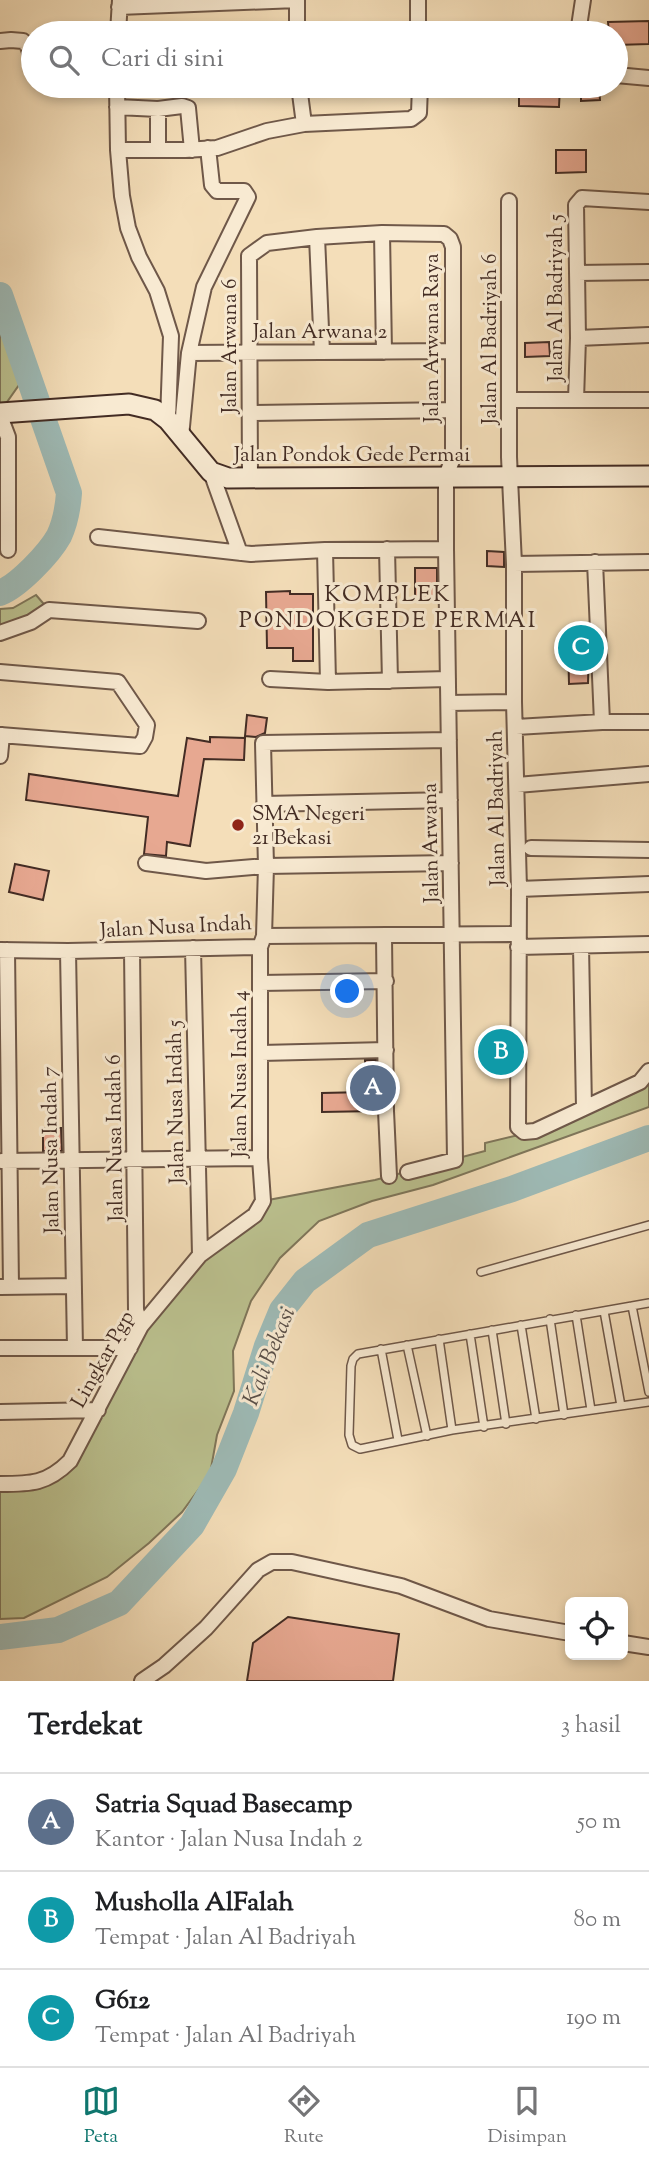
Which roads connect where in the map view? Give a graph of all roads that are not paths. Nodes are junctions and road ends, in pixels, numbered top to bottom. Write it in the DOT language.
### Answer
graph roads {
  1 [pos="297,0"];
  2 [pos="418,0"];
  3 [pos="583,0"];
  4 [pos="120,4"];
  5 [pos="297,21"];
  6 [pos="418,21"];
  7 [pos="580,21"];
  8 [pos="0,41"];
  9 [pos="21,41"];
  10 [pos="628,76"];
  11 [pos="649,78"];
  12 [pos="117,98"];
  13 [pos="301,98"];
  14 [pos="420,98"];
  15 [pos="117,107"];
  16 [pos="158,109"];
  17 [pos="304,124"];
  18 [pos="208,148"];
  19 [pos="118,150"];
  20 [pos="158,150"];
  21 [pos="192,150"];
  22 [pos="509,201"];
  23 [pos="649,202"];
  24 [pos="382,233"];
  25 [pos="317,237"];
  26 [pos="250,256"];
  27 [pos="649,272"];
  28 [pos="577,273"];
  29 [pos="649,335"];
  30 [pos="578,338"];
  31 [pos="452,351"];
  32 [pos="250,352"];
  33 [pos="322,352"];
  34 [pos="384,352"];
  35 [pos="189,353"];
  36 [pos="510,400"];
  37 [pos="576,400"];
  38 [pos="649,400"];
  39 [pos="452,410"];
  40 [pos="250,413"];
  41 [pos="3,414"];
  42 [pos="168,421"];
  43 [pos="181,437"];
  44 [pos="211,472"];
  45 [pos="446,476"];
  46 [pos="649,476"];
  47 [pos="511,477"];
  48 [pos="250,479"];
  49 [pos="4,500"];
  50 [pos="98,537"];
  51 [pos="446,549"];
  52 [pos="8,550"];
  53 [pos="326,550"];
  54 [pos="387,550"];
  55 [pos="240,553"];
  56 [pos="595,562"];
  57 [pos="649,562"];
  58 [pos="514,564"];
  59 [pos="198,621"];
  60 [pos="0,633"];
  61 [pos="0,672"];
  62 [pos="270,679"];
  63 [pos="448,679"];
  64 [pos="390,681"];
  65 [pos="328,682"];
  66 [pos="514,702"];
  67 [pos="449,703"];
  68 [pos="602,722"];
  69 [pos="649,722"];
  70 [pos="516,727"];
  71 [pos="1,735"];
  72 [pos="449,740"];
  73 [pos="0,756"];
  74 [pos="649,774"];
  75 [pos="517,785"];
  76 [pos="450,800"];
  77 [pos="264,804"];
  78 [pos="531,848"];
  79 [pos="649,850"];
  80 [pos="146,863"];
  81 [pos="451,863"];
  82 [pos="266,866"];
  83 [pos="649,884"];
  84 [pos="519,889"];
  85 [pos="384,936"];
  86 [pos="452,936"];
  87 [pos="518,941"];
  88 [pos="262,942"];
  89 [pos="649,944"];
  90 [pos="581,946"];
  91 [pos="192,948"];
  92 [pos="4,950"];
  93 [pos="132,950"];
  94 [pos="68,951"];
  95 [pos="386,981"];
  96 [pos="260,984"];
  97 [pos="386,1050"];
  98 [pos="261,1053"];
  99 [pos="649,1071"];
  100 [pos="584,1108"];
  101 [pos="135,1158"];
  102 [pos="196,1158"];
  103 [pos="260,1158"];
  104 [pos="71,1160"];
  105 [pos="5,1161"];
  106 [pos="408,1172"];
  107 [pos="389,1175"];
  108 [pos="263,1201"];
  109 [pos="649,1225"];
  110 [pos="200,1255"];
  111 [pos="481,1272"];
  112 [pos="74,1286"];
  113 [pos="5,1287"];
  114 [pos="649,1303"];
  115 [pos="632,1306"];
  116 [pos="604,1311"];
  117 [pos="576,1315"];
  118 [pos="550,1319"];
  119 [pos="521,1325"];
  120 [pos="141,1326"];
  121 [pos="492,1330"];
  122 [pos="470,1334"];
  123 [pos="439,1339"];
  124 [pos="407,1345"];
  125 [pos="0,1348"];
  126 [pos="75,1348"];
  127 [pos="130,1348"];
  128 [pos="381,1349"];
  129 [pos="649,1392"];
  130 [pos="649,1402"];
  131 [pos="621,1406"];
  132 [pos="98,1410"];
  133 [pos="591,1410"];
  134 [pos="0,1412"];
  135 [pos="564,1415"];
  136 [pos="536,1419"];
  137 [pos="506,1424"];
  138 [pos="484,1427"];
  139 [pos="453,1430"];
  140 [pos="427,1436"];
  141 [pos="398,1440"];
  142 [pos="0,1484"];
  143 [pos="565,1632"];
  144 [pos="628,1644"];
  145 [pos="649,1647"];
  146 [pos="142,1681"];
  1 -- 4 [label="street"];
  1 -- 5 [label="street"];
  2 -- 6 [label="street"];
  3 -- 7 [label="street"];
  8 -- 9 [label="street"];
  10 -- 11 [label="street"];
  12 -- 15 [label="street"];
  13 -- 17 [label="street"];
  14 -- 17 [label="street"];
  15 -- 16 [label="street"];
  15 -- 19 [label="street"];
  16 -- 20 [label="street"];
  16 -- 21 [label="street"];
  17 -- 18 [label="street"];
  18 -- 21 [label="street"];
  18 -- 35 [label="street"];
  19 -- 20 [label="street"];
  19 -- 42 [label="street"];
  20 -- 21 [label="street"];
  22 -- 36 [label="street, Jalan Al Badriyah 6"];
  23 -- 28 [label="street, Jalan Al Badriyah 5"];
  24 -- 25 [label="street, Jalan Arwana Raya"];
  24 -- 31 [label="street, Jalan Arwana Raya"];
  24 -- 34 [label="street"];
  25 -- 26 [label="street, Jalan Arwana Raya"];
  25 -- 33 [label="street"];
  26 -- 32 [label="street, Jalan Arwana 6"];
  27 -- 28 [label="street"];
  28 -- 30 [label="street, Jalan Al Badriyah 5"];
  29 -- 30 [label="street"];
  30 -- 37 [label="street, Jalan Al Badriyah 5"];
  31 -- 34 [label="street, Jalan Arwana 2"];
  31 -- 39 [label="street, Jalan Arwana Raya"];
  32 -- 33 [label="street, Jalan Arwana 2"];
  32 -- 35 [label="street, Jalan Arwana 2"];
  32 -- 40 [label="street, Jalan Arwana 6"];
  33 -- 34 [label="street, Jalan Arwana 2"];
  35 -- 43 [label="street"];
  36 -- 37 [label="street"];
  36 -- 47 [label="street, Jalan Al Badriyah 6"];
  37 -- 38 [label="street"];
  39 -- 40 [label="street"];
  39 -- 45 [label="street, Jalan Arwana Raya"];
  40 -- 48 [label="street, Jalan Arwana 6"];
  41 -- 42 [label="street, Jalan Pondok Gede Permai"];
  41 -- 49 [label="street"];
  42 -- 43 [label="street, Jalan Pondok Gede Permai"];
  43 -- 44 [label="street, Jalan Pondok Gede Permai"];
  44 -- 48 [label="street, Jalan Pondok Gede Permai"];
  44 -- 55 [label="street"];
  45 -- 47 [label="street, Jalan Pondok Gede Permai"];
  45 -- 48 [label="street, Jalan Pondok Gede Permai"];
  45 -- 51 [label="street, Jalan Arwana"];
  46 -- 47 [label="street, Jalan Pondok Gede Permai"];
  47 -- 58 [label="street, Jalan Al Badriyah"];
  49 -- 52 [label="street"];
  50 -- 55 [label="street"];
  51 -- 54 [label="street"];
  51 -- 63 [label="street, Jalan Arwana"];
  53 -- 54 [label="street"];
  53 -- 55 [label="street"];
  53 -- 65 [label="street"];
  54 -- 64 [label="street"];
  56 -- 57 [label="street"];
  56 -- 58 [label="street"];
  56 -- 68 [label="street"];
  58 -- 66 [label="street, Jalan Al Badriyah"];
  59 -- 60 [label="street"];
  61 -- 71 [label="street"];
  62 -- 65 [label="street"];
  63 -- 64 [label="street"];
  63 -- 67 [label="street, Jalan Arwana"];
  64 -- 65 [label="street"];
  66 -- 67 [label="street"];
  66 -- 70 [label="street, Jalan Al Badriyah"];
  67 -- 72 [label="street, Jalan Arwana"];
  68 -- 69 [label="street"];
  68 -- 70 [label="street"];
  70 -- 75 [label="street, Jalan Al Badriyah"];
  71 -- 73 [label="street"];
  72 -- 76 [label="street, Jalan Arwana"];
  72 -- 77 [label="street, Jalan Nusa Indah 4"];
  74 -- 75 [label="street"];
  75 -- 84 [label="street, Jalan Al Badriyah"];
  76 -- 77 [label="street"];
  76 -- 81 [label="street, Jalan Arwana"];
  77 -- 82 [label="street, Jalan Nusa Indah 4"];
  78 -- 79 [label="street"];
  80 -- 82 [label="street"];
  81 -- 82 [label="street"];
  81 -- 86 [label="street, Jalan Arwana"];
  82 -- 88 [label="street, Jalan Nusa Indah 4"];
  83 -- 84 [label="street"];
  84 -- 87 [label="street, Jalan Al Badriyah"];
  85 -- 86 [label="street, Jalan Nusa Indah"];
  85 -- 88 [label="street, Jalan Nusa Indah"];
  85 -- 95 [label="street"];
  86 -- 87 [label="street, Jalan Nusa Indah"];
  86 -- 106 [label="street, Jalan Arwana"];
  87 -- 90 [label="street, Jalan Nusa Indah"];
  87 -- 100 [label="street, Jalan Al Badriyah"];
  88 -- 91 [label="street, Jalan Nusa Indah"];
  88 -- 96 [label="street, Jalan Nusa Indah 4"];
  89 -- 90 [label="street, Jalan Nusa Indah"];
  90 -- 100 [label="street"];
  91 -- 93 [label="street, Jalan Nusa Indah"];
  91 -- 102 [label="street, Jalan Nusa Indah 5"];
  92 -- 94 [label="street, Jalan Nusa Indah"];
  92 -- 105 [label="street"];
  93 -- 94 [label="street, Jalan Nusa Indah"];
  93 -- 101 [label="street, Jalan Nusa Indah 6"];
  94 -- 104 [label="street, Jalan Nusa Indah 7"];
  95 -- 96 [label="street"];
  95 -- 97 [label="street"];
  96 -- 98 [label="street, Jalan Nusa Indah 4"];
  97 -- 98 [label="street"];
  97 -- 107 [label="street"];
  98 -- 103 [label="street, Jalan Nusa Indah 4"];
  99 -- 100 [label="street"];
  101 -- 102 [label="street"];
  101 -- 104 [label="street"];
  101 -- 120 [label="street, Jalan Nusa Indah 6"];
  102 -- 103 [label="street"];
  102 -- 110 [label="street, Jalan Nusa Indah 5"];
  103 -- 108 [label="street, Jalan Nusa Indah 4"];
  104 -- 105 [label="street"];
  104 -- 112 [label="street, Jalan Nusa Indah 7"];
  105 -- 113 [label="street"];
  108 -- 110 [label="street, Lingkar Pgp"];
  109 -- 111 [label="lane"];
  110 -- 120 [label="street, Lingkar Pgp"];
  112 -- 113 [label="street"];
  112 -- 126 [label="street, Jalan Nusa Indah 7"];
  114 -- 115 [label="lane"];
  115 -- 116 [label="lane"];
  115 -- 129 [label="lane"];
  116 -- 117 [label="lane"];
  116 -- 131 [label="lane"];
  117 -- 118 [label="lane"];
  117 -- 133 [label="lane"];
  118 -- 119 [label="lane"];
  118 -- 135 [label="lane"];
  119 -- 121 [label="lane"];
  119 -- 136 [label="lane"];
  120 -- 127 [label="street, Lingkar Pgp"];
  121 -- 122 [label="lane"];
  121 -- 137 [label="lane"];
  122 -- 123 [label="lane"];
  122 -- 138 [label="lane"];
  123 -- 124 [label="lane"];
  123 -- 139 [label="lane"];
  124 -- 128 [label="lane"];
  124 -- 140 [label="lane"];
  125 -- 126 [label="street"];
  126 -- 127 [label="street"];
  127 -- 132 [label="street, Lingkar Pgp"];
  128 -- 141 [label="lane"];
  128 -- 141 [label="lane"];
  130 -- 131 [label="lane"];
  131 -- 133 [label="lane"];
  132 -- 134 [label="street"];
  132 -- 142 [label="street, Lingkar Pgp"];
  133 -- 135 [label="lane"];
  135 -- 136 [label="lane"];
  136 -- 137 [label="lane"];
  137 -- 138 [label="lane"];
  138 -- 139 [label="lane"];
  139 -- 140 [label="lane"];
  140 -- 141 [label="lane"];
  143 -- 146 [label="street"];
  144 -- 145 [label="street"];
}
